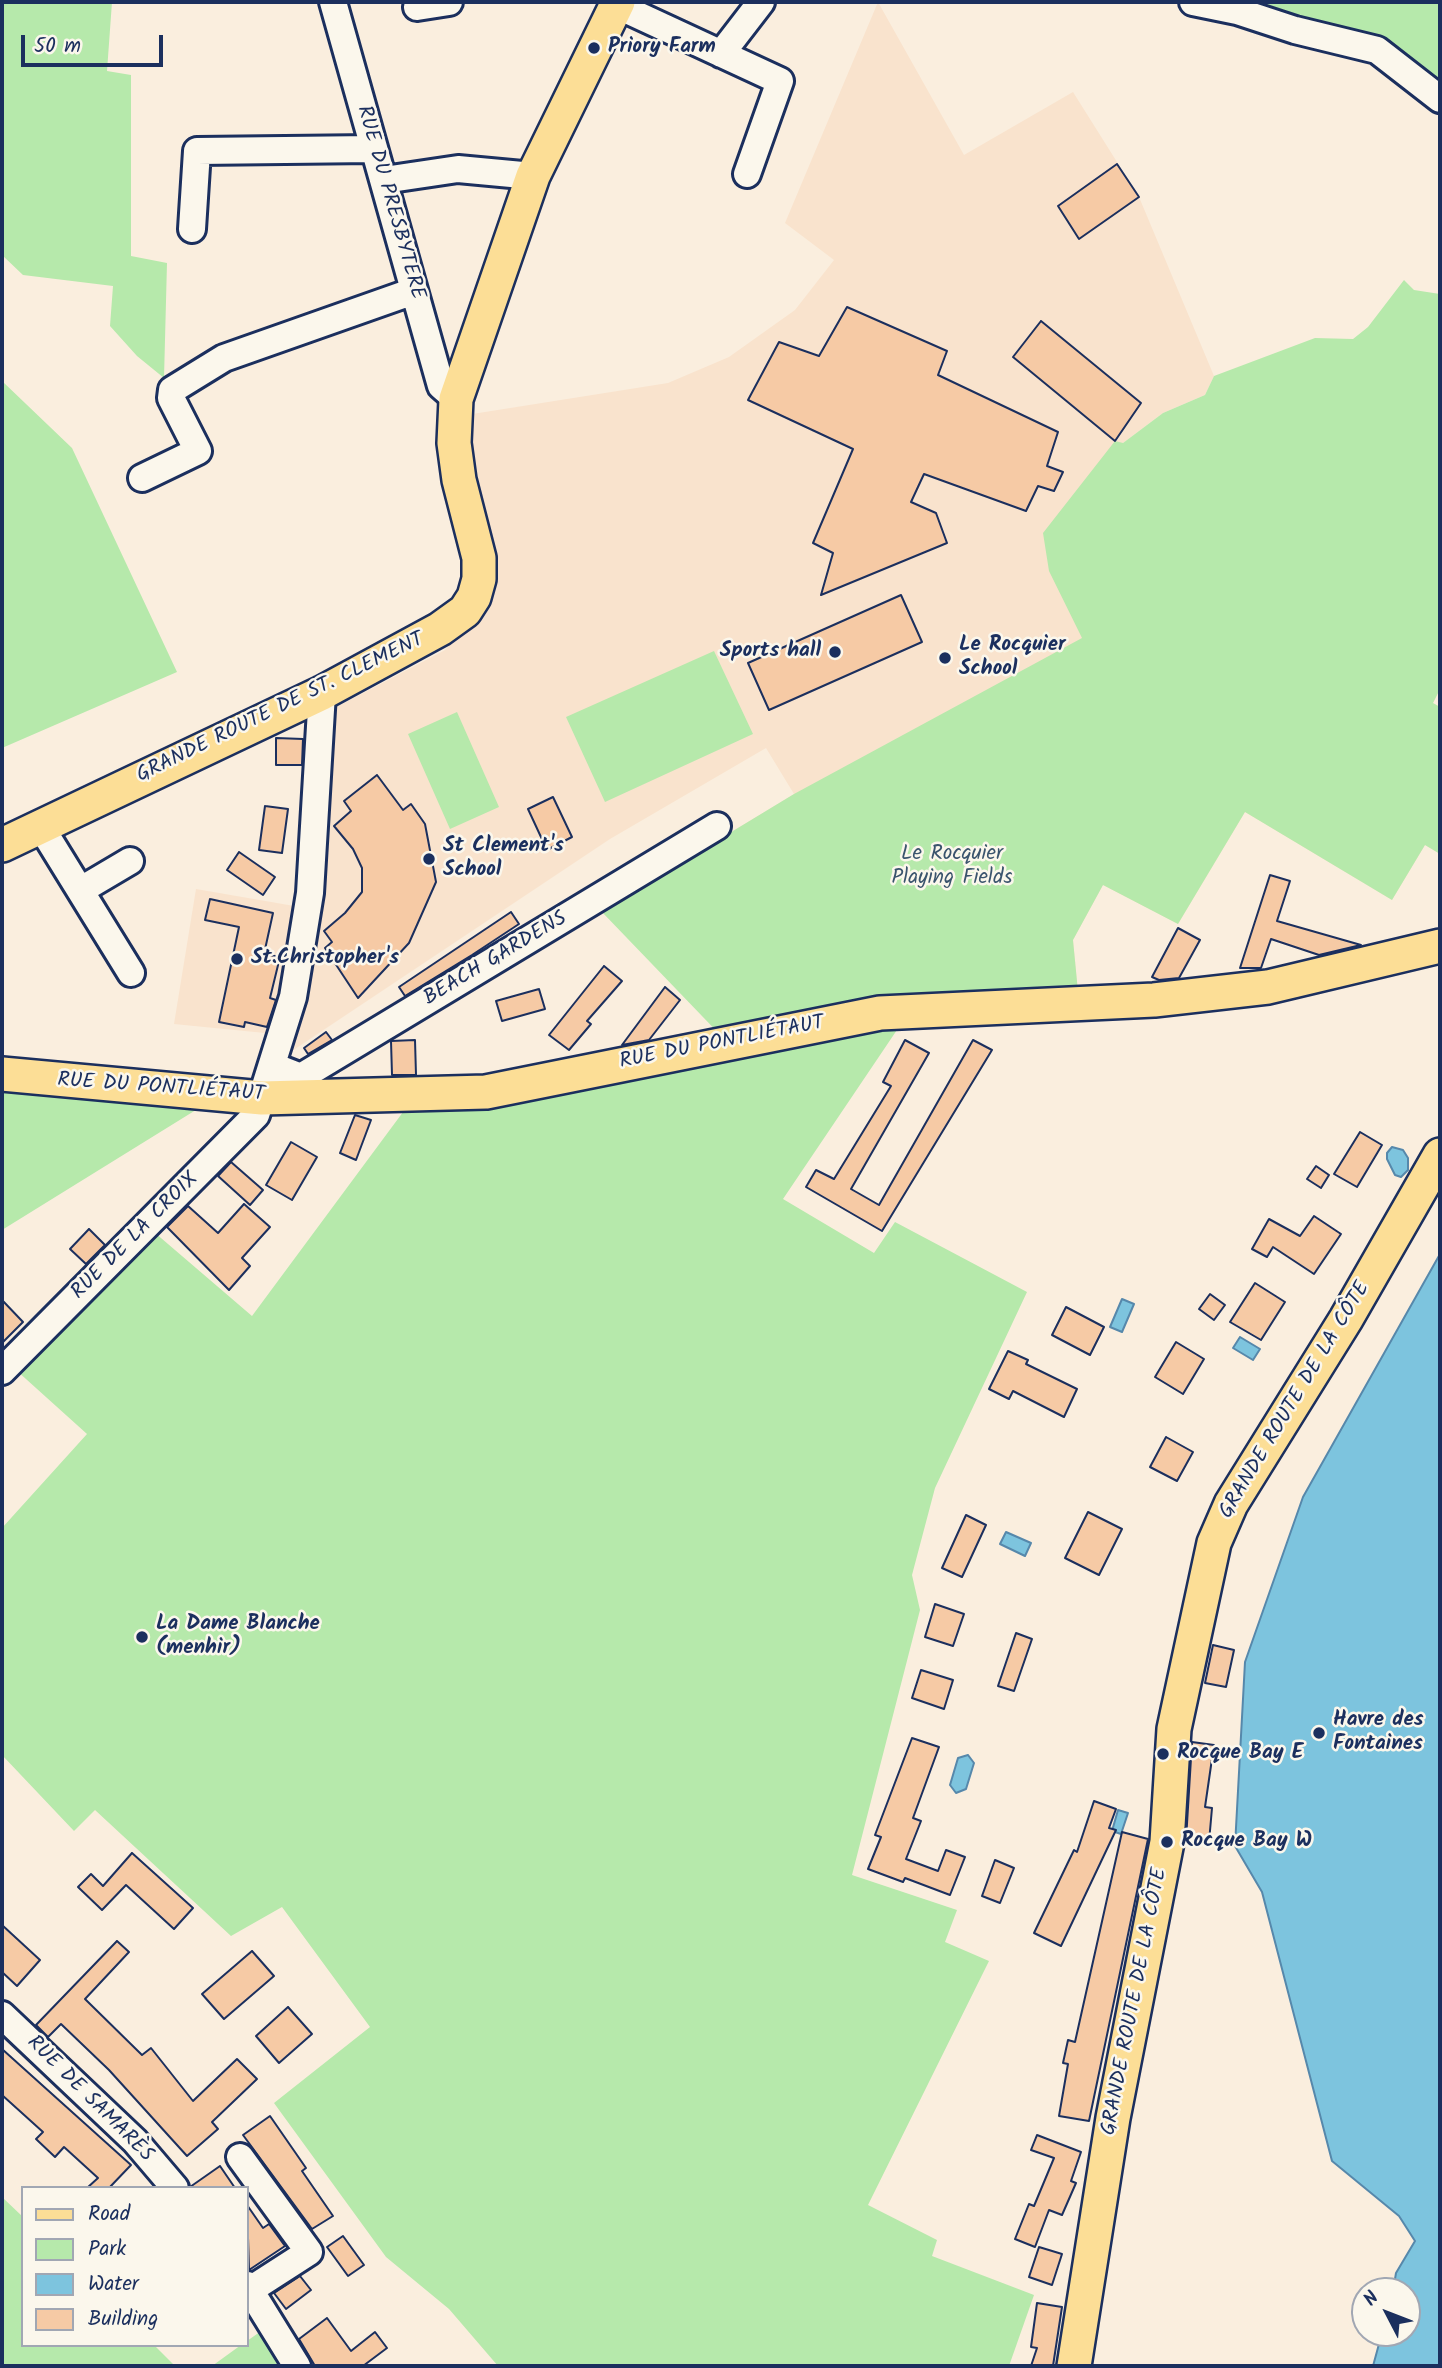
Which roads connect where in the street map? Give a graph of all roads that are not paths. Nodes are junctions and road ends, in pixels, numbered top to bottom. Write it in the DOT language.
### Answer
graph roads {
  1 [pos="333,2"];
  2 [pos="449,2"];
  3 [pos="761,2"];
  4 [pos="1193,2"];
  5 [pos="617,4"];
  6 [pos="417,7"];
  7 [pos="721,54"];
  8 [pos="1440,99"];
  9 [pos="373,149"];
  10 [pos="747,174"];
  11 [pos="533,176"];
  12 [pos="384,180"];
  13 [pos="192,229"];
  14 [pos="414,291"];
  15 [pos="456,399"];
  16 [pos="142,478"];
  17 [pos="322,693"];
  18 [pos="717,826"];
  19 [pos="41,827"];
  20 [pos="2,845"];
  21 [pos="130,861"];
  22 [pos="81,890"];
  23 [pos="1440,946"];
  24 [pos="131,973"];
  25 [pos="273,1066"];
  26 [pos="2,1074"];
  27 [pos="262,1098"];
  28 [pos="1440,1155"];
  29 [pos="2,1371"];
  30 [pos="2,2015"];
  31 [pos="240,2157"];
  32 [pos="173,2186"];
  33 [pos="249,2288"];
  34 [pos="297,2366"];
  35 [pos="1074,2366"];
  1 -- 9 [label="street, RUE DU PRESBYTERE"];
  2 -- 6 [label="street"];
  3 -- 7 [label="street"];
  4 -- 8 [label="street"];
  5 -- 7 [label="street"];
  5 -- 11 [label="main road, GRANDE ROUTE DE ST. CLEMENT"];
  7 -- 10 [label="street"];
  9 -- 12 [label="street, RUE DU PRESBYTERE"];
  9 -- 13 [label="street"];
  11 -- 12 [label="street"];
  11 -- 15 [label="main road, GRANDE ROUTE DE ST. CLEMENT"];
  12 -- 14 [label="street, RUE DU PRESBYTERE"];
  14 -- 15 [label="street, RUE DU PRESBYTERE"];
  14 -- 16 [label="street"];
  15 -- 17 [label="main road, GRANDE ROUTE DE ST. CLEMENT"];
  17 -- 19 [label="main road, GRANDE ROUTE DE ST. CLEMENT"];
  17 -- 25 [label="street, RUE DE LA CROIX"];
  18 -- 25 [label="street, BEACH GARDENS"];
  19 -- 20 [label="main road, GRANDE ROUTE DE ST. CLEMENT"];
  19 -- 22 [label="street"];
  21 -- 22 [label="street"];
  22 -- 24 [label="street"];
  23 -- 27 [label="main road, RUE DU PONTLIÉTAUT"];
  25 -- 27 [label="street, RUE DE LA CROIX"];
  26 -- 27 [label="main road, RUE DU PONTLIÉTAUT"];
  27 -- 29 [label="street, RUE DE LA CROIX"];
  28 -- 35 [label="main road, GRANDE ROUTE DE LA CÔTE"];
  30 -- 32 [label="street, RUE DE SAMARÈS"];
  31 -- 33 [label="street"];
  33 -- 34 [label="street"];
}
